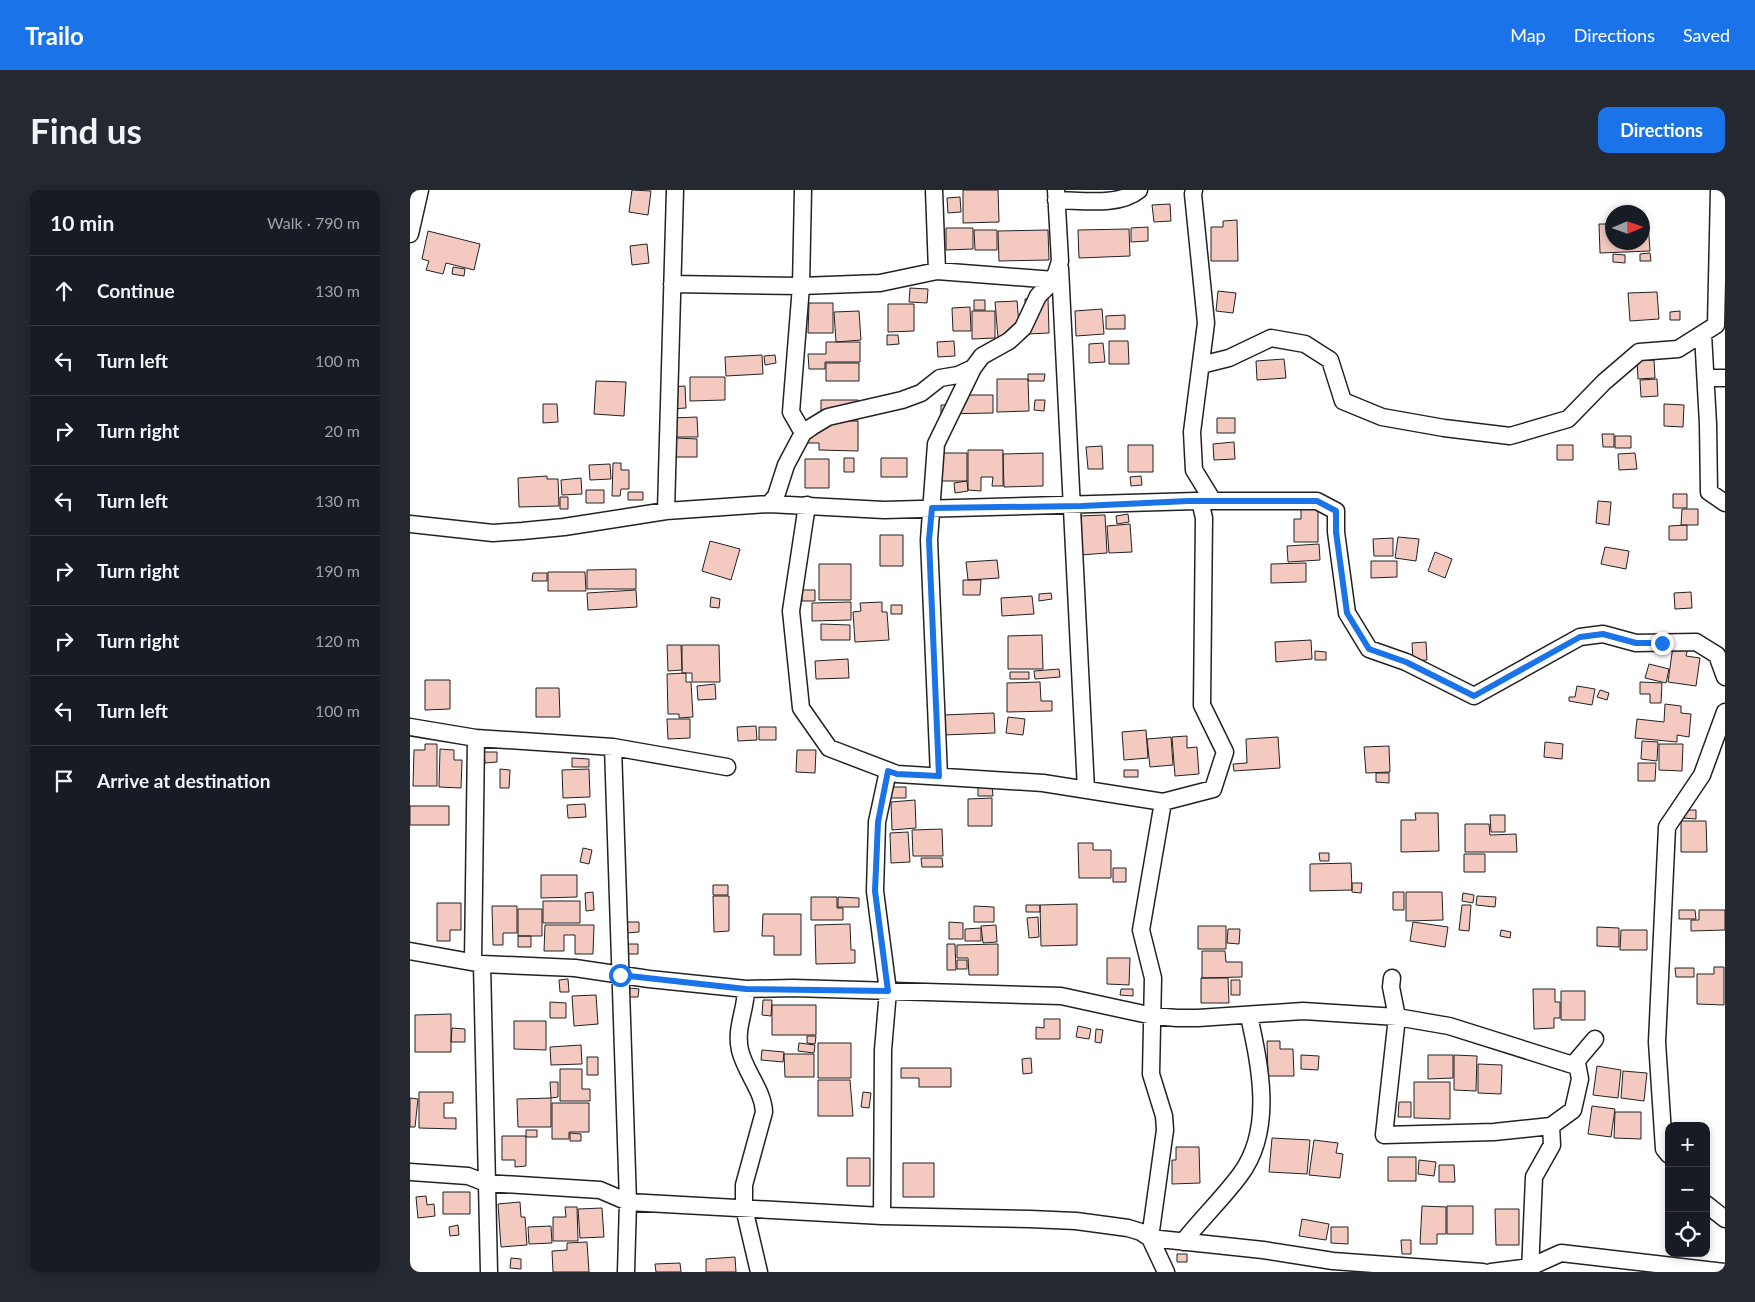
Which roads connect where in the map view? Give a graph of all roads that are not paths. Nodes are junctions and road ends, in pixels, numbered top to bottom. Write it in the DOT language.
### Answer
graph roads {
  1 [pos="420,190"];
  2 [pos="675,190"];
  3 [pos="803,190"];
  4 [pos="934,190"];
  5 [pos="1139,190"];
  6 [pos="1194,190"];
  7 [pos="1720,190"];
  8 [pos="1056,195"];
  9 [pos="410,234"];
  10 [pos="1060,260"];
  11 [pos="937,271"];
  12 [pos="1054,280"];
  13 [pos="672,284"];
  14 [pos="801,286"];
  15 [pos="1703,334"];
  16 [pos="1201,365"];
  17 [pos="973,368"];
  18 [pos="1706,378"];
  19 [pos="1725,378"];
  20 [pos="802,433"];
  21 [pos="1196,501"];
  22 [pos="1213,501"];
  23 [pos="1725,503"];
  24 [pos="769,504"];
  25 [pos="807,505"];
  26 [pos="1072,506"];
  27 [pos="932,508"];
  28 [pos="666,511"];
  29 [pos="414,525"];
  30 [pos="1725,677"];
  31 [pos="1725,712"];
  32 [pos="410,727"];
  33 [pos="476,738"];
  34 [pos="613,747"];
  35 [pos="727,767"];
  36 [pos="888,771"];
  37 [pos="939,776"];
  38 [pos="1086,790"];
  39 [pos="1163,802"];
  40 [pos="410,951"];
  41 [pos="477,963"];
  42 [pos="620,975"];
  43 [pos="1392,978"];
  44 [pos="746,989"];
  45 [pos="888,991"];
  46 [pos="1153,1016"];
  47 [pos="1249,1016"];
  48 [pos="1397,1017"];
  49 [pos="1595,1039"];
  50 [pos="1577,1063"];
  51 [pos="1551,1126"];
  52 [pos="1665,1150"];
  53 [pos="410,1172"];
  54 [pos="486,1183"];
  55 [pos="628,1202"];
  56 [pos="1710,1207"];
  57 [pos="744,1208"];
  58 [pos="882,1216"];
  59 [pos="1725,1219"];
  60 [pos="1150,1238"];
  61 [pos="1183,1242"];
  62 [pos="1530,1269"];
  63 [pos="1693,1270"];
  64 [pos="489,1272"];
  65 [pos="626,1272"];
  66 [pos="759,1272"];
  67 [pos="1166,1272"];
  68 [pos="1483,1272"];
  69 [pos="1491,1272"];
  70 [pos="1725,1272"];
  1 -- 9 [label="street"];
  2 -- 13 [label="street"];
  3 -- 14 [label="street"];
  4 -- 11 [label="street"];
  5 -- 8 [label="street"];
  6 -- 16 [label="street"];
  7 -- 15 [label="street"];
  8 -- 10 [label="street"];
  10 -- 12 [label="street"];
  10 -- 26 [label="street"];
  11 -- 12 [label="street"];
  11 -- 14 [label="street"];
  12 -- 17 [label="street"];
  13 -- 14 [label="street"];
  13 -- 28 [label="street"];
  14 -- 20 [label="street"];
  15 -- 16 [label="street"];
  15 -- 18 [label="street"];
  16 -- 22 [label="street"];
  17 -- 20 [label="street"];
  17 -- 27 [label="street"];
  18 -- 19 [label="street"];
  18 -- 23 [label="street"];
  20 -- 24 [label="street"];
  21 -- 22 [label="street"];
  21 -- 26 [label="street"];
  21 -- 39 [label="street"];
  22 -- 30 [label="street"];
  24 -- 25 [label="street"];
  24 -- 28 [label="street"];
  25 -- 27 [label="street"];
  25 -- 36 [label="street"];
  26 -- 27 [label="street"];
  26 -- 38 [label="street"];
  27 -- 37 [label="street"];
  28 -- 29 [label="street"];
  31 -- 52 [label="street"];
  32 -- 33 [label="street"];
  33 -- 34 [label="street"];
  33 -- 41 [label="street"];
  34 -- 35 [label="street"];
  34 -- 42 [label="street"];
  36 -- 37 [label="street"];
  36 -- 45 [label="street"];
  37 -- 38 [label="street"];
  38 -- 39 [label="street"];
  39 -- 46 [label="street"];
  40 -- 41 [label="street"];
  41 -- 42 [label="street"];
  41 -- 54 [label="street"];
  42 -- 44 [label="street"];
  42 -- 55 [label="street"];
  43 -- 48 [label="street"];
  44 -- 45 [label="street"];
  44 -- 57 [label="street"];
  45 -- 46 [label="street"];
  45 -- 58 [label="street"];
  46 -- 47 [label="street"];
  46 -- 60 [label="street"];
  47 -- 48 [label="street"];
  47 -- 61 [label="street"];
  48 -- 50 [label="street"];
  48 -- 51 [label="street"];
  49 -- 50 [label="street"];
  50 -- 51 [label="street"];
  51 -- 62 [label="street"];
  53 -- 54 [label="street"];
  54 -- 55 [label="street"];
  54 -- 64 [label="street"];
  55 -- 57 [label="street"];
  55 -- 65 [label="street"];
  56 -- 59 [label="street"];
  57 -- 58 [label="street"];
  57 -- 66 [label="street"];
  58 -- 60 [label="street"];
  60 -- 61 [label="street"];
  60 -- 67 [label="street"];
  61 -- 68 [label="street"];
  62 -- 63 [label="street"];
  62 -- 69 [label="street"];
  63 -- 70 [label="street"];
}
